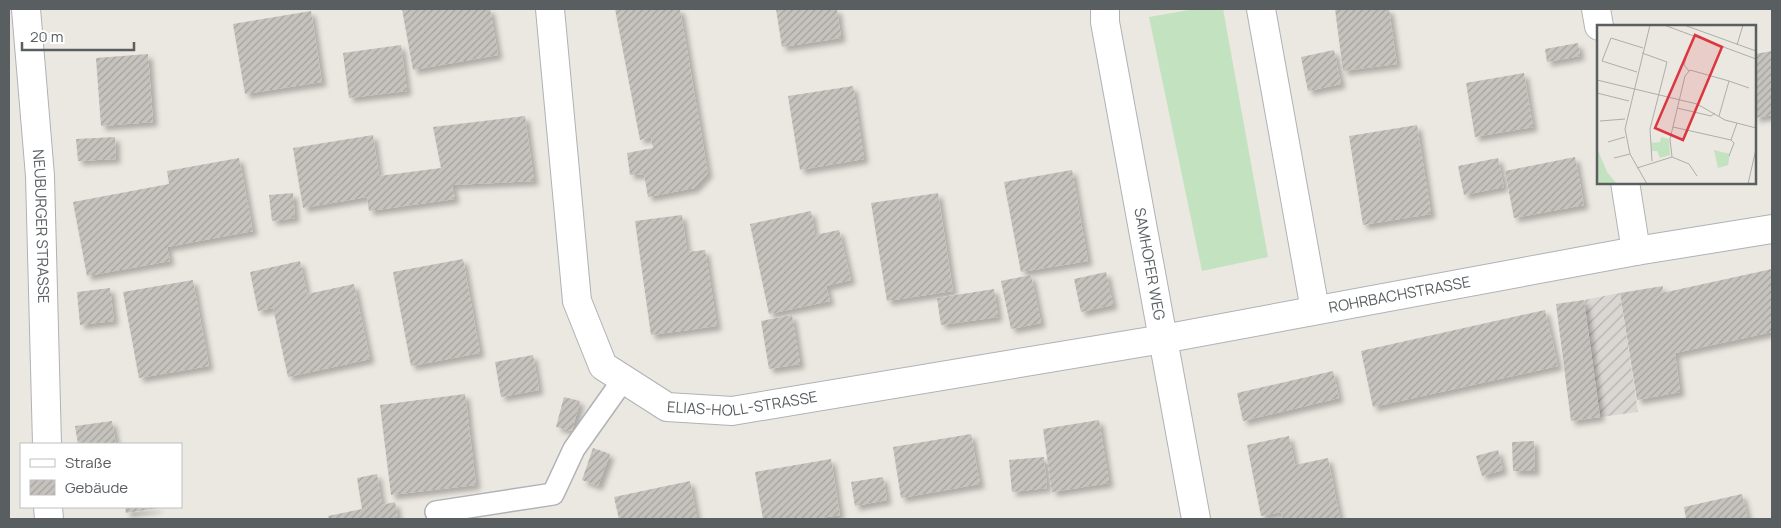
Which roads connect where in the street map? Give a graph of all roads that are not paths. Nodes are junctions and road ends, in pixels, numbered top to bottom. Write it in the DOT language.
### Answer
graph roads {
  1 [pos="26,9"];
  2 [pos="550,9"];
  3 [pos="1105,9"];
  4 [pos="1261,9"];
  5 [pos="1596,9"];
  6 [pos="1599,25"];
  7 [pos="1625,184"];
  8 [pos="1772,229"];
  9 [pos="1636,251"];
  10 [pos="1315,310"];
  11 [pos="1163,339"];
  12 [pos="624,380"];
  13 [pos="47,443"];
  14 [pos="436,512"];
  15 [pos="1196,519"];
  1 -- 13 [label="street, NEUBURGER STRASSE"];
  2 -- 12 [label="street, ELIAS-HOLL-STRASSE"];
  3 -- 11 [label="street, SAMHOFER WEG"];
  4 -- 10 [label="street"];
  5 -- 6 [label="street"];
  7 -- 9 [label="street"];
  8 -- 9 [label="street, ROHRBACHSTRASSE"];
  9 -- 10 [label="street, ROHRBACHSTRASSE"];
  10 -- 11 [label="street, ROHRBACHSTRASSE"];
  11 -- 12 [label="street, ELIAS-HOLL-STRASSE"];
  11 -- 15 [label="street, SAMHOFER WEG"];
  12 -- 14 [label="lane"];
}
